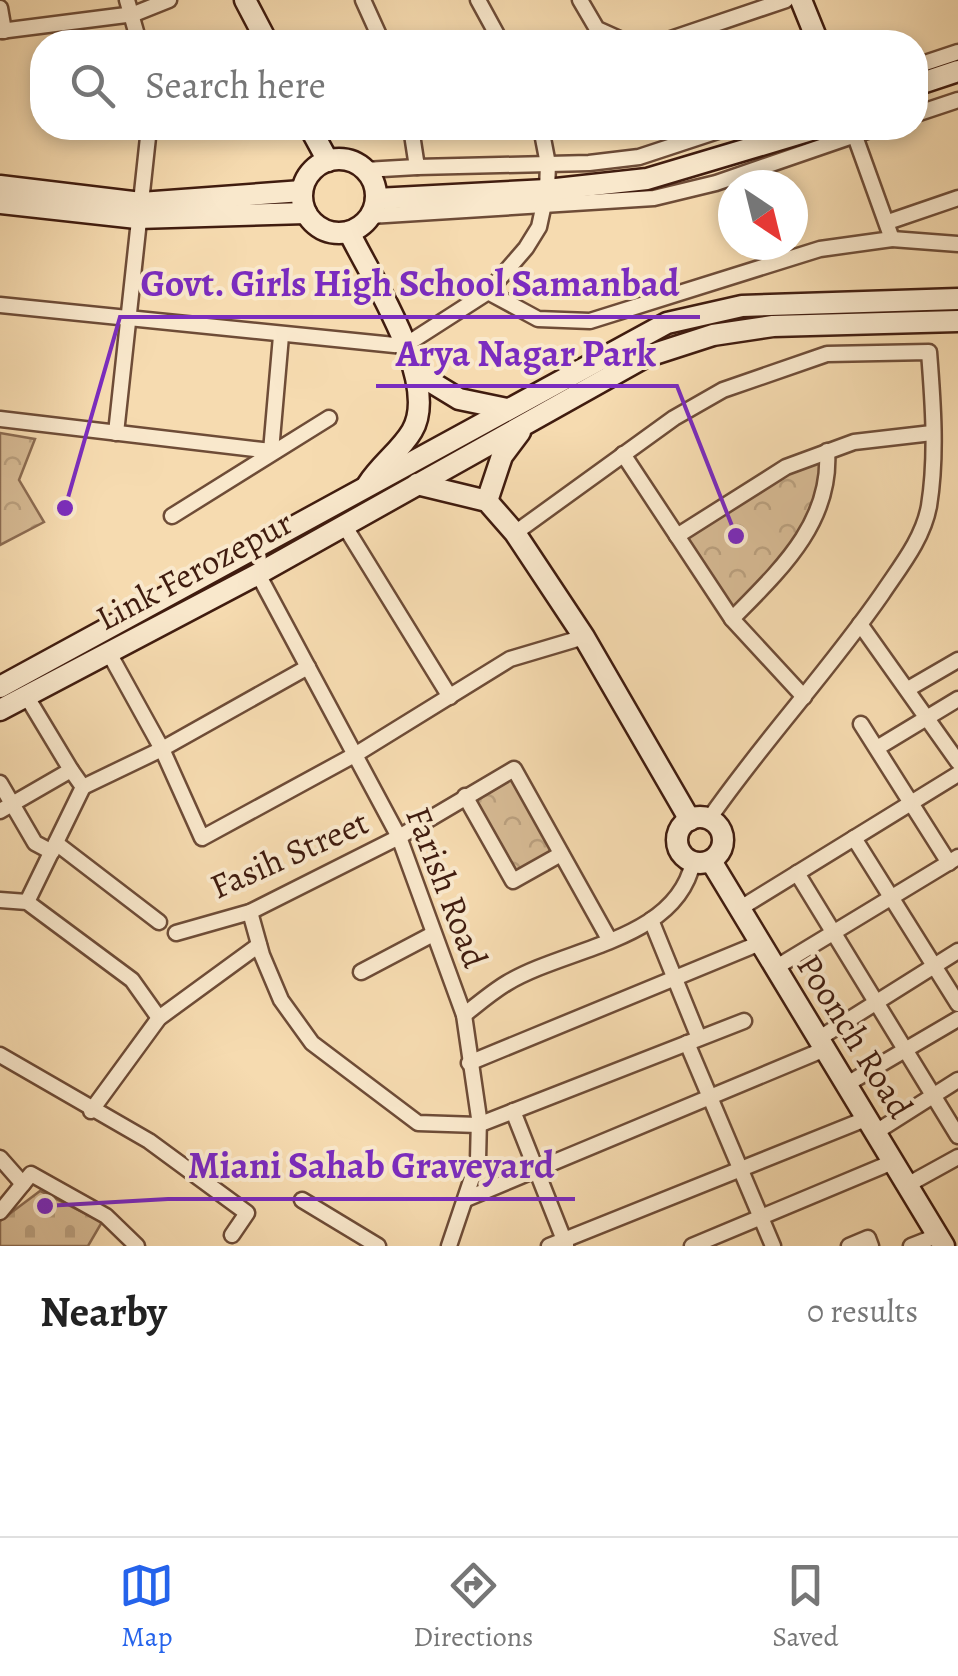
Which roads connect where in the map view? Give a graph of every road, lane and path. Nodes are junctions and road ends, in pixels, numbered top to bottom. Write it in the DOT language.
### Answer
graph roads {
  1 [pos="168,0"];
  2 [pos="244,0"];
  3 [pos="363,0"];
  4 [pos="478,0"];
  5 [pos="580,0"];
  6 [pos="786,0"];
  7 [pos="801,0"];
  8 [pos="130,7"];
  9 [pos="0,8"];
  10 [pos="260,30"];
  11 [pos="377,30"];
  12 [pos="494,30"];
  13 [pos="597,30"];
  14 [pos="697,30"];
  15 [pos="813,30"];
  16 [pos="2,31"];
  17 [pos="958,52"];
  18 [pos="928,62"];
  19 [pos="958,70"];
  20 [pos="928,81"];
  21 [pos="958,83"];
  22 [pos="928,93"];
  23 [pos="958,100"];
  24 [pos="928,110"];
  25 [pos="148,140"];
  26 [pos="317,140"];
  27 [pos="413,140"];
  28 [pos="542,140"];
  29 [pos="692,140"];
  30 [pos="746,140"];
  31 [pos="777,140"];
  32 [pos="830,140"];
  33 [pos="857,140"];
  34 [pos="328,161"];
  35 [pos="417,168"];
  36 [pos="0,186"];
  37 [pos="547,186"];
  38 [pos="302,191"];
  39 [pos="372,194"];
  40 [pos="958,198"];
  41 [pos="0,202"];
  42 [pos="139,210"];
  43 [pos="306,214"];
  44 [pos="888,222"];
  45 [pos="349,232"];
  46 [pos="892,239"];
  47 [pos="958,244"];
  48 [pos="488,292"];
  49 [pos="958,300"];
  50 [pos="0,305"];
  51 [pos="128,318"];
  52 [pos="958,320"];
  53 [pos="281,336"];
  54 [pos="404,346"];
  55 [pos="418,374"];
  56 [pos="507,409"];
  57 [pos="330,418"];
  58 [pos="0,419"];
  59 [pos="532,422"];
  60 [pos="116,433"];
  61 [pos="932,434"];
  62 [pos="271,451"];
  63 [pos="827,452"];
  64 [pos="622,454"];
  65 [pos="417,484"];
  66 [pos="364,490"];
  67 [pos="488,501"];
  68 [pos="172,516"];
  69 [pos="344,525"];
  70 [pos="515,533"];
  71 [pos="676,536"];
  72 [pos="258,574"];
  73 [pos="732,619"];
  74 [pos="860,624"];
  75 [pos="584,637"];
  76 [pos="109,653"];
  77 [pos="958,660"];
  78 [pos="308,667"];
  79 [pos="0,687"];
  80 [pos="31,687"];
  81 [pos="908,689"];
  82 [pos="450,697"];
  83 [pos="804,697"];
  84 [pos="958,699"];
  85 [pos="0,710"];
  86 [pos="928,716"];
  87 [pos="862,724"];
  88 [pos="877,748"];
  89 [pos="162,750"];
  90 [pos="358,753"];
  91 [pos="958,762"];
  92 [pos="71,770"];
  93 [pos="958,774"];
  94 [pos="0,784"];
  95 [pos="83,787"];
  96 [pos="464,796"];
  97 [pos="911,802"];
  98 [pos="6,808"];
  99 [pos="699,820"];
  100 [pos="399,838"];
  101 [pos="854,838"];
  102 [pos="54,848"];
  103 [pos="562,854"];
  104 [pos="954,860"];
  105 [pos="702,861"];
  106 [pos="797,873"];
  107 [pos="892,898"];
  108 [pos="0,900"];
  109 [pos="27,902"];
  110 [pos="739,909"];
  111 [pos="250,912"];
  112 [pos="651,920"];
  113 [pos="159,922"];
  114 [pos="176,933"];
  115 [pos="833,933"];
  116 [pos="433,934"];
  117 [pos="609,939"];
  118 [pos="760,943"];
  119 [pos="259,946"];
  120 [pos="958,951"];
  121 [pos="934,966"];
  122 [pos="775,968"];
  123 [pos="361,972"];
  124 [pos="675,980"];
  125 [pos="876,1003"];
  126 [pos="958,1004"];
  127 [pos="464,1015"];
  128 [pos="159,1018"];
  129 [pos="958,1019"];
  130 [pos="744,1021"];
  131 [pos="693,1041"];
  132 [pos="822,1044"];
  133 [pos="904,1050"];
  134 [pos="0,1055"];
  135 [pos="469,1063"];
  136 [pos="958,1080"];
  137 [pos="846,1084"];
  138 [pos="933,1096"];
  139 [pos="710,1098"];
  140 [pos="91,1111"];
  141 [pos="513,1111"];
  142 [pos="478,1125"];
  143 [pos="872,1125"];
  144 [pos="958,1136"];
  145 [pos="958,1157"];
  146 [pos="0,1158"];
  147 [pos="895,1161"];
  148 [pos="740,1170"];
  149 [pos="537,1172"];
  150 [pos="24,1184"];
  151 [pos="909,1184"];
  152 [pos="466,1199"];
  153 [pos="302,1200"];
  154 [pos="0,1212"];
  155 [pos="761,1217"];
  156 [pos="232,1235"];
  157 [pos="942,1240"];
  158 [pos="869,1242"];
  159 [pos="560,1244"];
  160 [pos="137,1246"];
  161 [pos="378,1246"];
  162 [pos="449,1246"];
  163 [pos="692,1246"];
  164 [pos="773,1246"];
  165 [pos="849,1246"];
  166 [pos="912,1246"];
  1 -- 8 [label="street"];
  2 -- 10 [label="main road"];
  3 -- 11 [label="street"];
  4 -- 12 [label="street"];
  5 -- 13 [label="street"];
  6 -- 14 [label="street"];
  7 -- 15 [label="main road"];
  8 -- 16 [label="street"];
  9 -- 16 [label="street"];
  17 -- 18 [label="street"];
  19 -- 20 [label="main road"];
  21 -- 22 [label="main road"];
  23 -- 24 [label="street"];
  25 -- 42 [label="street"];
  26 -- 34 [label="main road"];
  27 -- 35 [label="street"];
  28 -- 37 [label="street"];
  29 -- 37 [label="street"];
  30 -- 37 [label="main road"];
  31 -- 37 [label="main road"];
  32 -- 37 [label="street"];
  33 -- 44 [label="street"];
  34 -- 38 [label="main road"];
  34 -- 39 [label="main road"];
  35 -- 37 [label="street"];
  35 -- 39 [label="street"];
  36 -- 42 [label="main road"];
  37 -- 39 [label="main road"];
  37 -- 48 [label="street"];
  38 -- 42 [label="main road"];
  38 -- 43 [label="main road"];
  39 -- 45 [label="main road"];
  40 -- 44 [label="street"];
  41 -- 42 [label="main road"];
  42 -- 43 [label="main road"];
  42 -- 51 [label="street"];
  43 -- 45 [label="main road"];
  44 -- 46 [label="street"];
  45 -- 54 [label="main road"];
  46 -- 47 [label="street"];
  46 -- 48 [label="street"];
  48 -- 54 [label="street"];
  49 -- 56 [label="main road, Link Ferozepur"];
  50 -- 51 [label="street"];
  51 -- 53 [label="street"];
  51 -- 60 [label="street"];
  52 -- 59 [label="main road, Link Ferozepur"];
  53 -- 54 [label="street"];
  53 -- 62 [label="street"];
  54 -- 55 [label="main road"];
  55 -- 56 [label="main road"];
  55 -- 66 [label="main road"];
  56 -- 66 [label="main road, Link Ferozepur"];
  57 -- 62 [label="street"];
  58 -- 60 [label="street"];
  59 -- 65 [label="main road, Link Ferozepur"];
  59 -- 67 [label="main road"];
  60 -- 62 [label="street"];
  61 -- 63 [label="street"];
  61 -- 64 [label="street"];
  61 -- 74 [label="street"];
  62 -- 68 [label="street"];
  63 -- 71 [label="street"];
  63 -- 73 [label="street"];
  64 -- 70 [label="street"];
  64 -- 71 [label="street"];
  65 -- 67 [label="main road"];
  65 -- 69 [label="main road, Link Ferozepur"];
  66 -- 80 [label="main road, Link Ferozepur"];
  67 -- 70 [label="main road"];
  69 -- 72 [label="main road, Link Ferozepur"];
  69 -- 82 [label="street"];
  70 -- 75 [label="main road"];
  71 -- 73 [label="street"];
  72 -- 76 [label="main road, Link Ferozepur"];
  72 -- 78 [label="street, Farish Road"];
  73 -- 83 [label="street"];
  74 -- 81 [label="street"];
  74 -- 83 [label="street"];
  75 -- 82 [label="street"];
  75 -- 99 [label="main road"];
  76 -- 80 [label="main road, Link Ferozepur"];
  76 -- 89 [label="street"];
  77 -- 81 [label="street"];
  78 -- 89 [label="street"];
  78 -- 90 [label="street, Farish Road"];
  79 -- 80 [label="main road, Link Ferozepur"];
  80 -- 85 [label="main road, Link Ferozepur"];
  80 -- 92 [label="street"];
  81 -- 86 [label="street"];
  82 -- 90 [label="street"];
  83 -- 99 [label="street"];
  84 -- 86 [label="street"];
  86 -- 88 [label="street"];
  86 -- 91 [label="street"];
  87 -- 88 [label="street"];
  88 -- 97 [label="street"];
  89 -- 90 [label="street"];
  89 -- 95 [label="street"];
  90 -- 100 [label="street, Farish Road"];
  92 -- 95 [label="street"];
  92 -- 98 [label="street"];
  93 -- 97 [label="street"];
  94 -- 98 [label="street"];
  95 -- 102 [label="street"];
  96 -- 100 [label="street, Fasih Street"];
  96 -- 103 [label="street"];
  96 -- 103 [label="street, Fasih Street"];
  97 -- 101 [label="street"];
  97 -- 104 [label="street"];
  98 -- 102 [label="street"];
  99 -- 105 [label="main road"];
  99 -- 105 [label="main road"];
  100 -- 111 [label="street, Fasih Street"];
  100 -- 116 [label="street, Farish Road"];
  101 -- 106 [label="street"];
  101 -- 107 [label="street"];
  102 -- 109 [label="street"];
  102 -- 113 [label="street"];
  103 -- 117 [label="street, Fasih Street"];
  104 -- 107 [label="street"];
  105 -- 110 [label="main road, Poonch Road"];
  105 -- 112 [label="street"];
  106 -- 110 [label="street"];
  106 -- 115 [label="street"];
  107 -- 115 [label="street"];
  107 -- 121 [label="street"];
  108 -- 109 [label="street"];
  109 -- 128 [label="street"];
  110 -- 118 [label="main road, Poonch Road"];
  111 -- 114 [label="street, Fasih Street"];
  111 -- 119 [label="street"];
  112 -- 117 [label="street"];
  112 -- 124 [label="street"];
  115 -- 122 [label="street"];
  115 -- 125 [label="street"];
  116 -- 123 [label="street"];
  116 -- 127 [label="street, Farish Road"];
  117 -- 127 [label="street"];
  118 -- 122 [label="main road, Poonch Road"];
  118 -- 124 [label="street"];
  119 -- 128 [label="street"];
  119 -- 142 [label="street"];
  120 -- 121 [label="street"];
  121 -- 125 [label="street"];
  121 -- 126 [label="street"];
  122 -- 132 [label="main road, Poonch Road"];
  124 -- 131 [label="street"];
  124 -- 135 [label="street"];
  125 -- 132 [label="street"];
  125 -- 133 [label="street"];
  127 -- 135 [label="street, Farish Road"];
  128 -- 140 [label="street"];
  129 -- 133 [label="street"];
  130 -- 131 [label="street"];
  131 -- 139 [label="street"];
  131 -- 141 [label="street"];
  132 -- 137 [label="main road, Poonch Road"];
  132 -- 139 [label="street"];
  133 -- 137 [label="street"];
  133 -- 138 [label="street"];
  134 -- 140 [label="street"];
  135 -- 142 [label="street, Farish Road"];
  136 -- 138 [label="street"];
  137 -- 143 [label="main road, Poonch Road"];
  138 -- 143 [label="street"];
  138 -- 144 [label="street"];
  139 -- 148 [label="street"];
  139 -- 149 [label="street"];
  140 -- 156 [label="street"];
  141 -- 142 [label="street"];
  141 -- 149 [label="street"];
  142 -- 152 [label="street, Farish Road"];
  143 -- 147 [label="main road, Poonch Road"];
  143 -- 148 [label="street"];
  145 -- 151 [label="street"];
  146 -- 150 [label="street"];
  147 -- 151 [label="main road, Poonch Road"];
  147 -- 155 [label="street"];
  148 -- 155 [label="street"];
  148 -- 159 [label="street"];
  149 -- 152 [label="street"];
  149 -- 159 [label="street"];
  150 -- 154 [label="street"];
  150 -- 160 [label="street"];
  151 -- 157 [label="main road, Poonch Road"];
  152 -- 162 [label="street, Farish Road"];
  153 -- 161 [label="street"];
  155 -- 163 [label="street"];
  155 -- 164 [label="street"];
  157 -- 166 [label="street"];
  158 -- 165 [label="street"];
}
